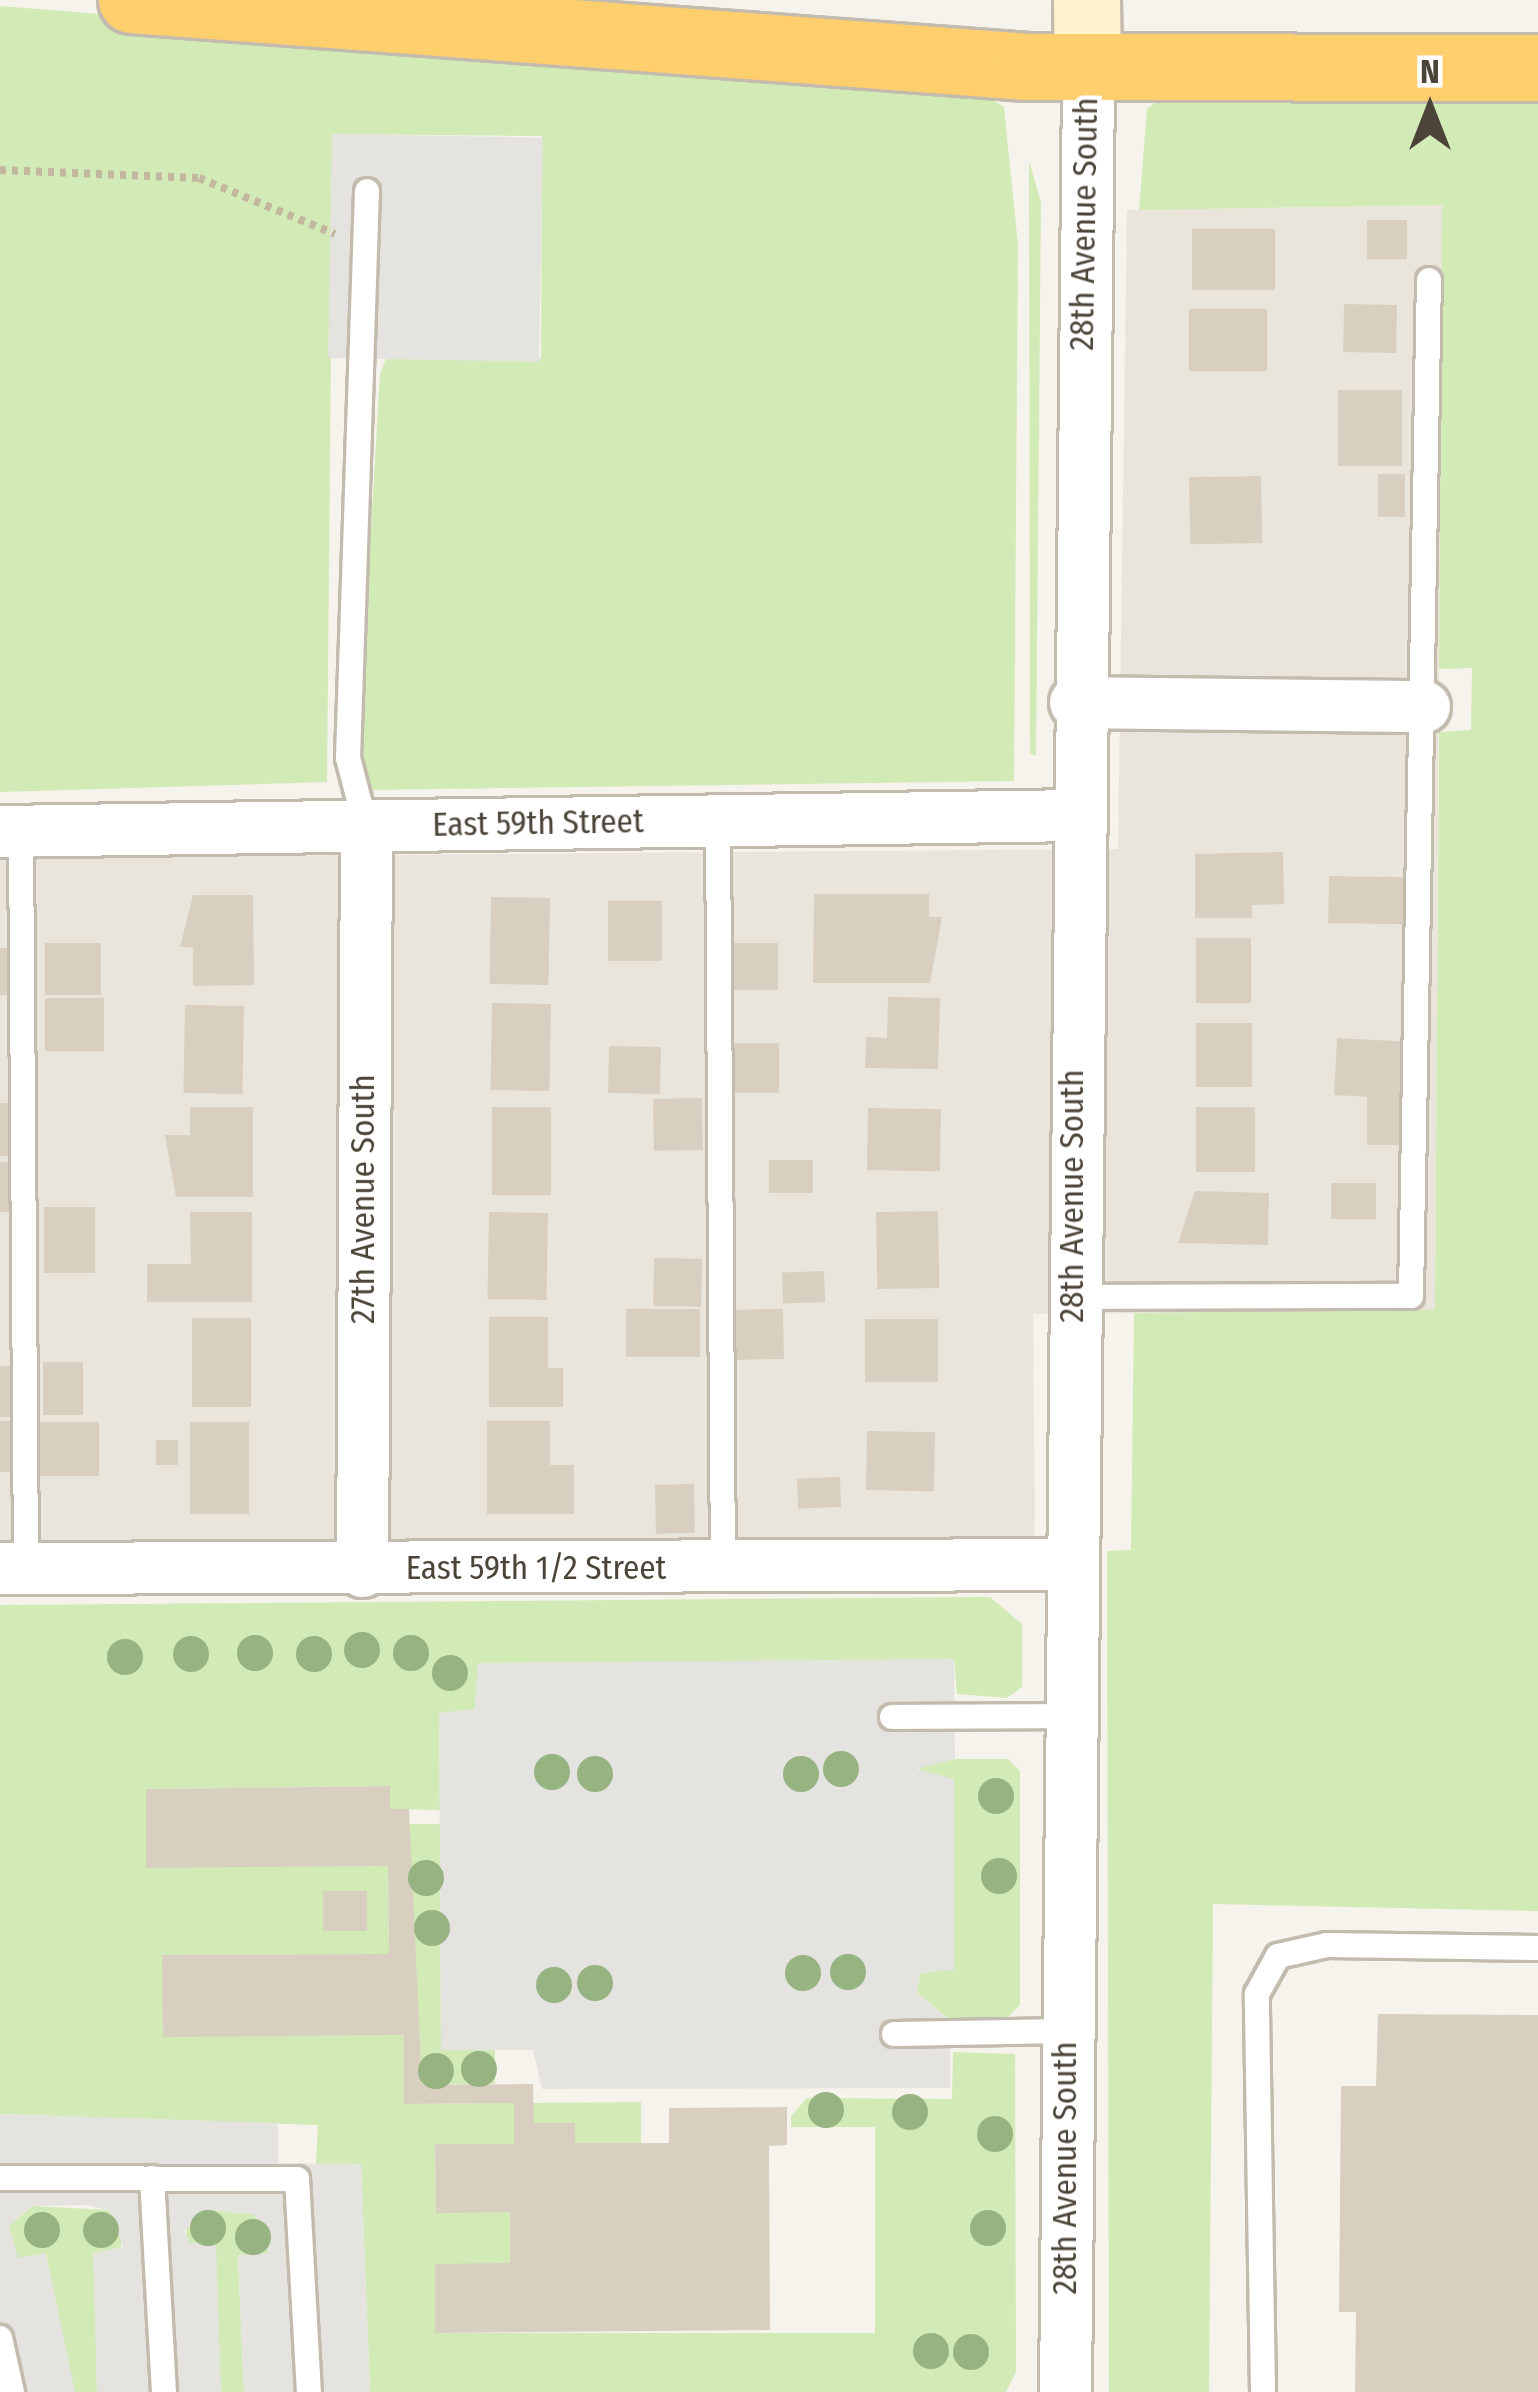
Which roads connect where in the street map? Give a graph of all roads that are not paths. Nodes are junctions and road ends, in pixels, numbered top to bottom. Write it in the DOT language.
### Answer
graph roads {
  1 [pos="132,0"];
  2 [pos="1087,0"];
  3 [pos="1538,68"];
  4 [pos="1088,69"];
  5 [pos="367,191"];
  6 [pos="1429,280"];
  7 [pos="1075,702"];
  8 [pos="1424,706"];
  9 [pos="1076,815"];
  10 [pos="718,822"];
  11 [pos="366,827"];
  12 [pos="10,831"];
  13 [pos="1072,1297"];
  14 [pos="1071,1564"];
  15 [pos="13,1568"];
  16 [pos="723,1568"];
  17 [pos="362,1570"];
  18 [pos="1070,1716"];
  19 [pos="892,1717"];
  20 [pos="1538,1948"];
  21 [pos="1067,2031"];
  22 [pos="894,2034"];
  23 [pos="0,2178"];
  24 [pos="152,2178"];
  25 [pos="0,2338"];
  26 [pos="12,2392"];
  27 [pos="164,2392"];
  28 [pos="309,2392"];
  29 [pos="1065,2392"];
  30 [pos="1263,2392"];
  1 -- 4 [label="highway"];
  2 -- 4 [label="street, 28th Avenue South"];
  3 -- 4 [label="highway"];
  4 -- 7 [label="street, 28th Avenue South"];
  5 -- 11 [label="lane"];
  6 -- 8 [label="lane"];
  7 -- 8 [label="street"];
  7 -- 9 [label="street, 28th Avenue South"];
  8 -- 13 [label="lane"];
  9 -- 10 [label="street, East 59th Street"];
  9 -- 13 [label="street, 28th Avenue South"];
  10 -- 11 [label="street, East 59th Street"];
  10 -- 16 [label="lane"];
  11 -- 12 [label="street, East 59th Street"];
  11 -- 17 [label="street, 27th Avenue South"];
  12 -- 15 [label="lane"];
  13 -- 14 [label="street, 28th Avenue South"];
  14 -- 16 [label="street, East 59th 1/2 Street"];
  14 -- 18 [label="street, 28th Avenue South"];
  15 -- 17 [label="street, East 59th 1/2 Street"];
  16 -- 17 [label="street, East 59th 1/2 Street"];
  18 -- 19 [label="lane"];
  18 -- 21 [label="street, 28th Avenue South"];
  20 -- 30 [label="lane"];
  21 -- 22 [label="lane"];
  21 -- 29 [label="street, 28th Avenue South"];
  23 -- 24 [label="lane"];
  24 -- 27 [label="lane"];
  24 -- 28 [label="lane"];
  25 -- 26 [label="lane"];
}
